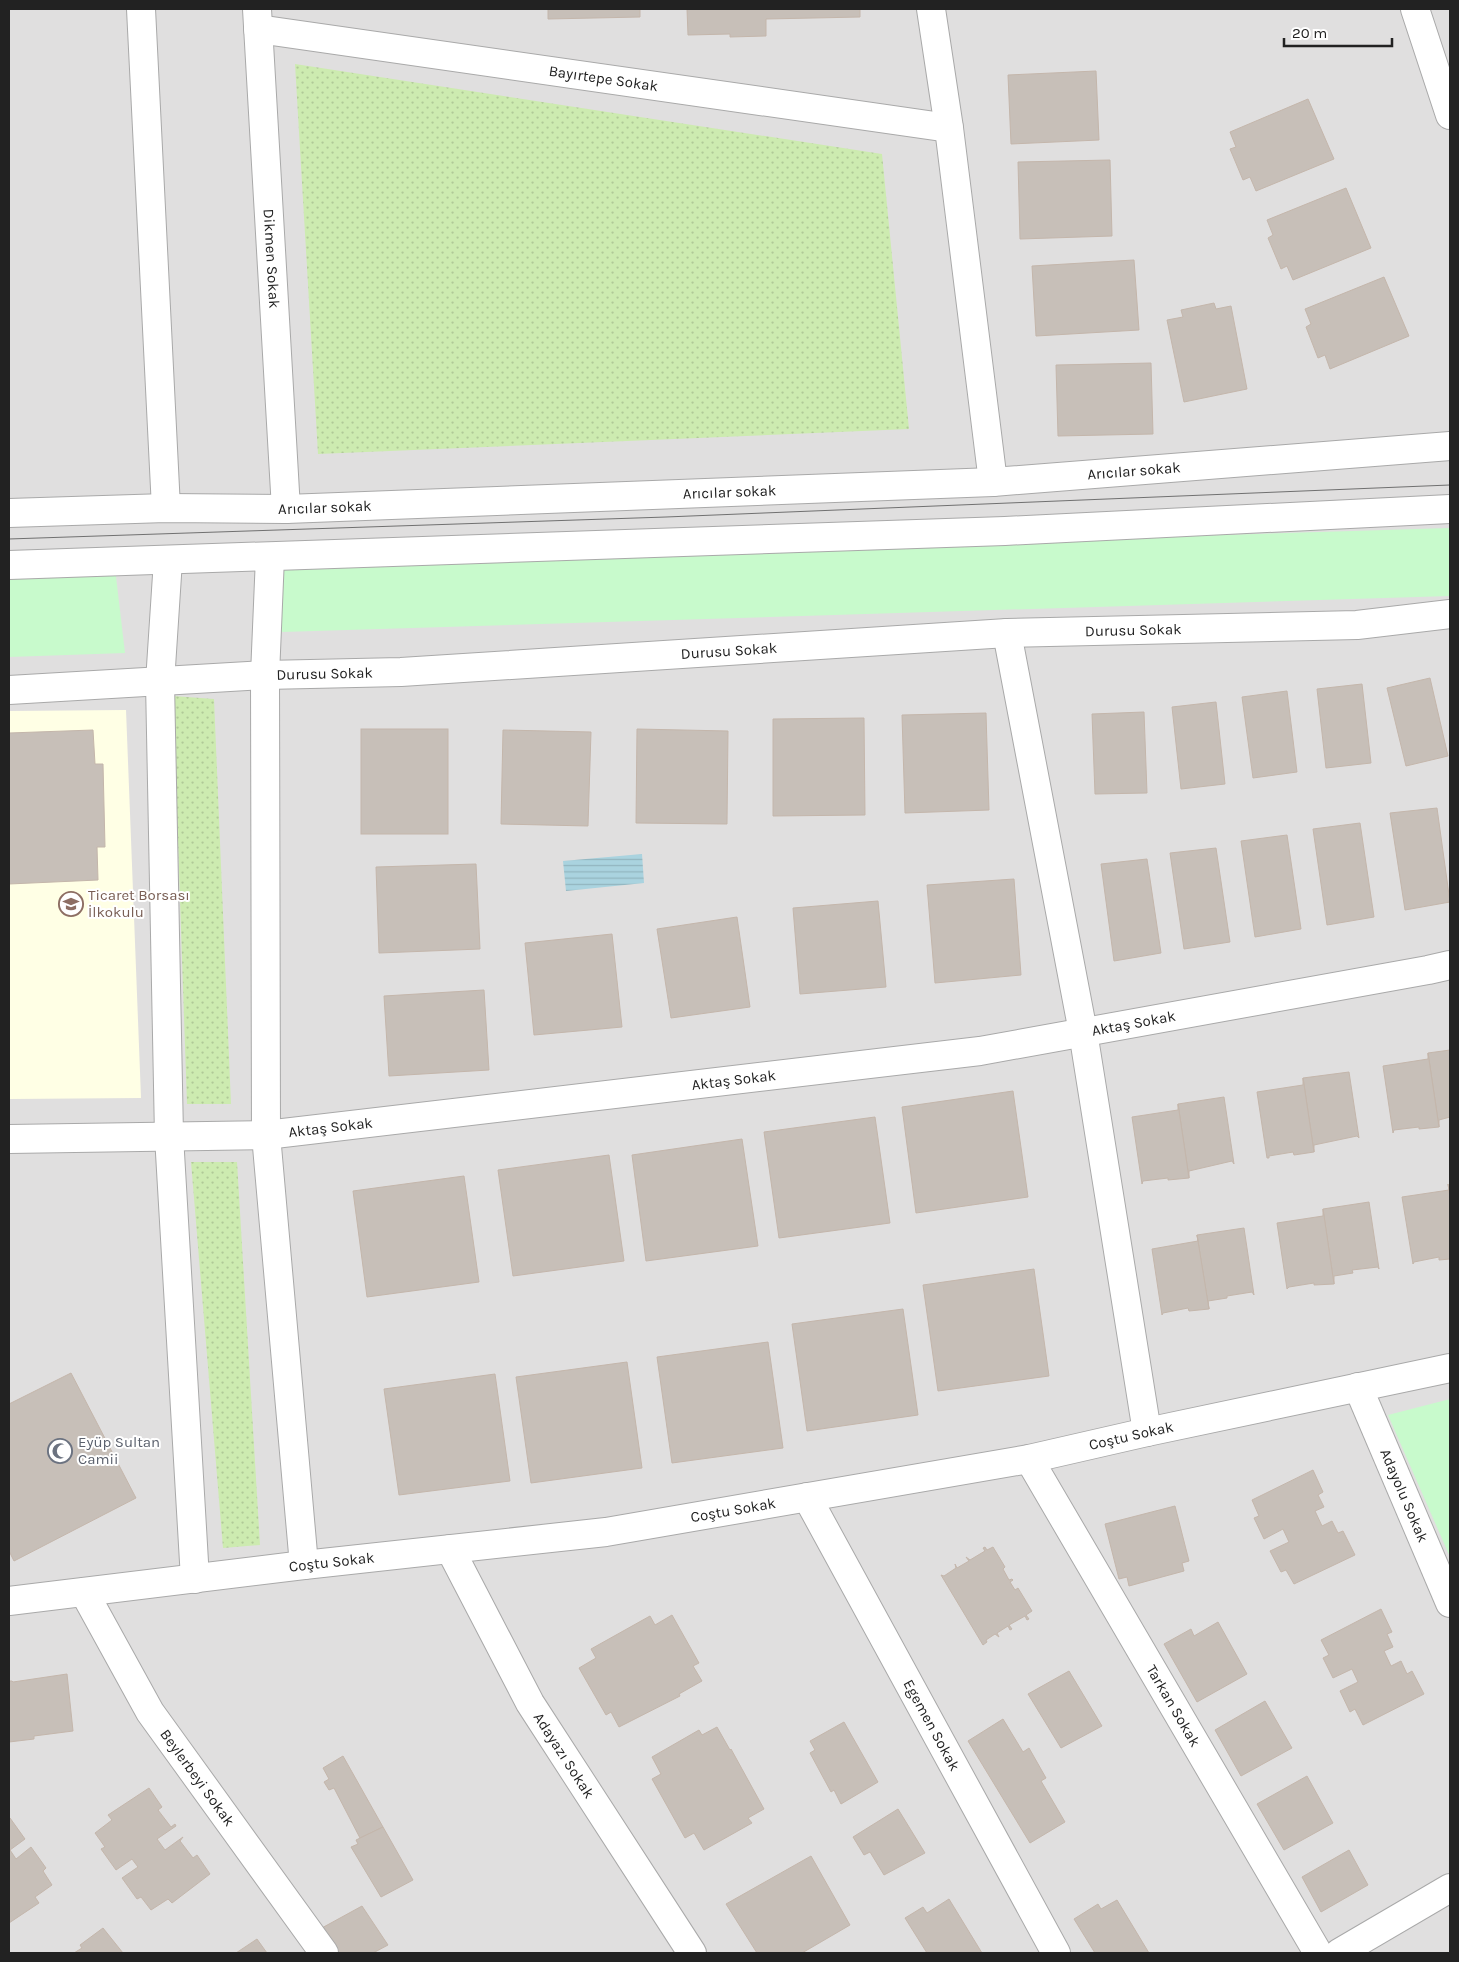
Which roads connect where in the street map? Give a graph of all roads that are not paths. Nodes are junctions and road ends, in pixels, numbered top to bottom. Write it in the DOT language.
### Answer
graph roads {
  1 [pos="141,9"];
  2 [pos="931,9"];
  3 [pos="1415,9"];
  4 [pos="257,19"];
  5 [pos="1450,115"];
  6 [pos="949,128"];
  7 [pos="1450,446"];
  8 [pos="993,482"];
  9 [pos="166,508"];
  10 [pos="286,509"];
  11 [pos="1450,509"];
  12 [pos="9,513"];
  13 [pos="270,557"];
  14 [pos="168,560"];
  15 [pos="9,566"];
  16 [pos="1450,614"];
  17 [pos="1007,633"];
  18 [pos="265,675"];
  19 [pos="160,682"];
  20 [pos="9,690"];
  21 [pos="1450,965"];
  22 [pos="1083,1032"];
  23 [pos="266,1135"];
  24 [pos="169,1136"];
  25 [pos="9,1139"];
  26 [pos="1450,1368"];
  27 [pos="1358,1387"];
  28 [pos="1147,1432"];
  29 [pos="1029,1459"];
  30 [pos="807,1497"];
  31 [pos="450,1550"];
  32 [pos="304,1565"];
  33 [pos="195,1579"];
  34 [pos="84,1592"];
  35 [pos="9,1601"];
  36 [pos="1450,1603"];
  37 [pos="1450,1888"];
  38 [pos="324,1953"];
  39 [pos="692,1953"];
  40 [pos="1056,1953"];
  41 [pos="1318,1953"];
  42 [pos="1339,1953"];
  1 -- 9 [label="street"];
  2 -- 6 [label="street"];
  3 -- 5 [label="street"];
  4 -- 6 [label="street, Bayırtepe Sokak"];
  4 -- 10 [label="street, Dikmen Sokak"];
  6 -- 8 [label="street"];
  7 -- 8 [label="street, Arıcılar sokak"];
  8 -- 10 [label="street, Arıcılar sokak"];
  9 -- 10 [label="street, Arıcılar sokak"];
  9 -- 12 [label="street, Arıcılar sokak"];
  11 -- 13 [label="street"];
  13 -- 14 [label="street"];
  13 -- 18 [label="street"];
  14 -- 15 [label="street"];
  14 -- 19 [label="street"];
  16 -- 17 [label="street, Durusu Sokak"];
  17 -- 18 [label="street, Durusu Sokak"];
  17 -- 22 [label="street"];
  18 -- 19 [label="street, Durusu Sokak"];
  18 -- 23 [label="street"];
  19 -- 20 [label="street, Durusu Sokak"];
  19 -- 24 [label="street"];
  21 -- 22 [label="street, Aktaş Sokak"];
  22 -- 23 [label="street, Aktaş Sokak"];
  22 -- 28 [label="street"];
  23 -- 24 [label="street, Aktaş Sokak"];
  23 -- 32 [label="street"];
  24 -- 25 [label="street, Aktaş Sokak"];
  24 -- 33 [label="street"];
  26 -- 27 [label="street, Coştu Sokak"];
  27 -- 28 [label="street, Coştu Sokak"];
  27 -- 36 [label="street, Adayolu Sokak"];
  28 -- 29 [label="street, Coştu Sokak"];
  29 -- 30 [label="street, Coştu Sokak"];
  29 -- 41 [label="street, Tarkan Sokak"];
  30 -- 31 [label="street, Coştu Sokak"];
  30 -- 40 [label="street, Egemen Sokak"];
  31 -- 32 [label="street, Coştu Sokak"];
  31 -- 39 [label="street, Adayazı Sokak"];
  32 -- 33 [label="street, Coştu Sokak"];
  33 -- 34 [label="street, Coştu Sokak"];
  34 -- 35 [label="street, Coştu Sokak"];
  34 -- 38 [label="street, Beylerbeyi Sokak"];
  37 -- 42 [label="street"];
}
